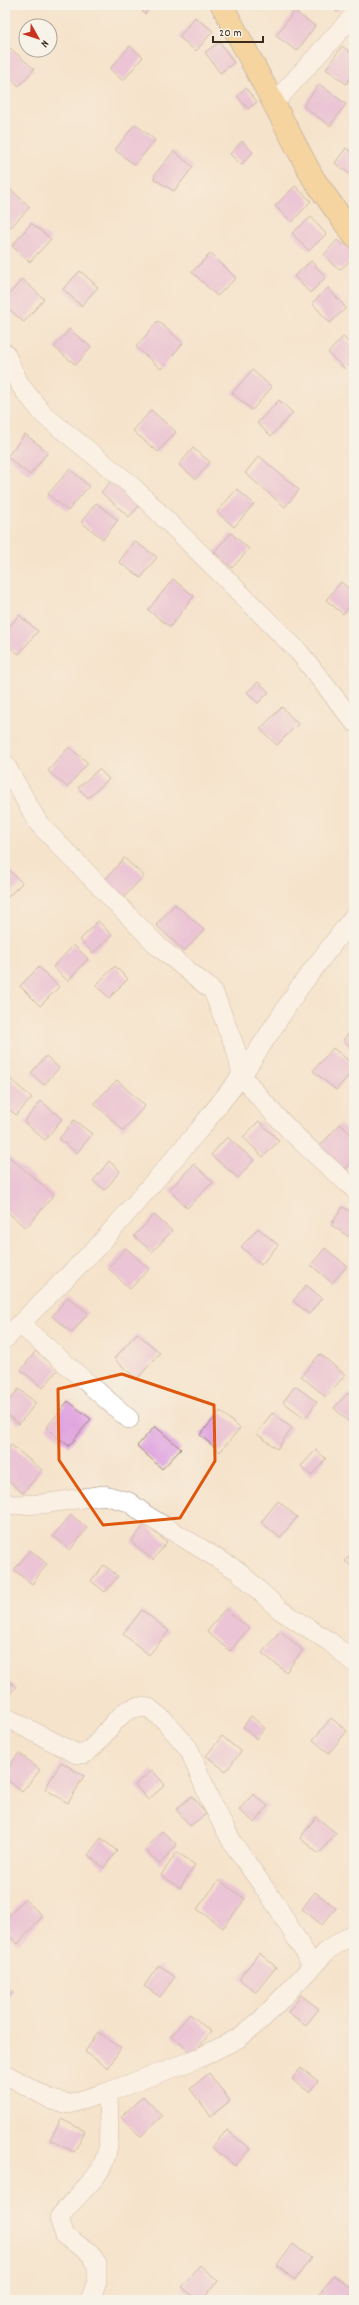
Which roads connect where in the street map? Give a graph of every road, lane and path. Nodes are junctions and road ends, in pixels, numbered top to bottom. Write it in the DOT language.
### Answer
graph roads {
  1 [pos="222,5"];
  2 [pos="354,15"];
  3 [pos="273,104"];
  4 [pos="354,236"];
  5 [pos="5,353"];
  6 [pos="354,722"];
  7 [pos="5,764"];
  8 [pos="354,916"];
  9 [pos="242,1075"];
  10 [pos="354,1189"];
  11 [pos="20,1324"];
  12 [pos="5,1339"];
  13 [pos="129,1419"];
  14 [pos="5,1502"];
  15 [pos="354,1663"];
  16 [pos="5,1717"];
  17 [pos="354,1933"];
  18 [pos="312,1965"];
  19 [pos="7,2080"];
  20 [pos="108,2092"];
  21 [pos="90,2300"];
  1 -- 3 [label="main road"];
  2 -- 3 [label="street"];
  3 -- 4 [label="main road"];
  5 -- 6 [label="street"];
  7 -- 9 [label="street"];
  8 -- 9 [label="street"];
  9 -- 10 [label="street"];
  9 -- 11 [label="street"];
  11 -- 12 [label="street"];
  11 -- 13 [label="street"];
  14 -- 15 [label="street"];
  16 -- 18 [label="street"];
  17 -- 18 [label="street"];
  18 -- 20 [label="street"];
  19 -- 20 [label="street"];
  20 -- 21 [label="street"];
}
